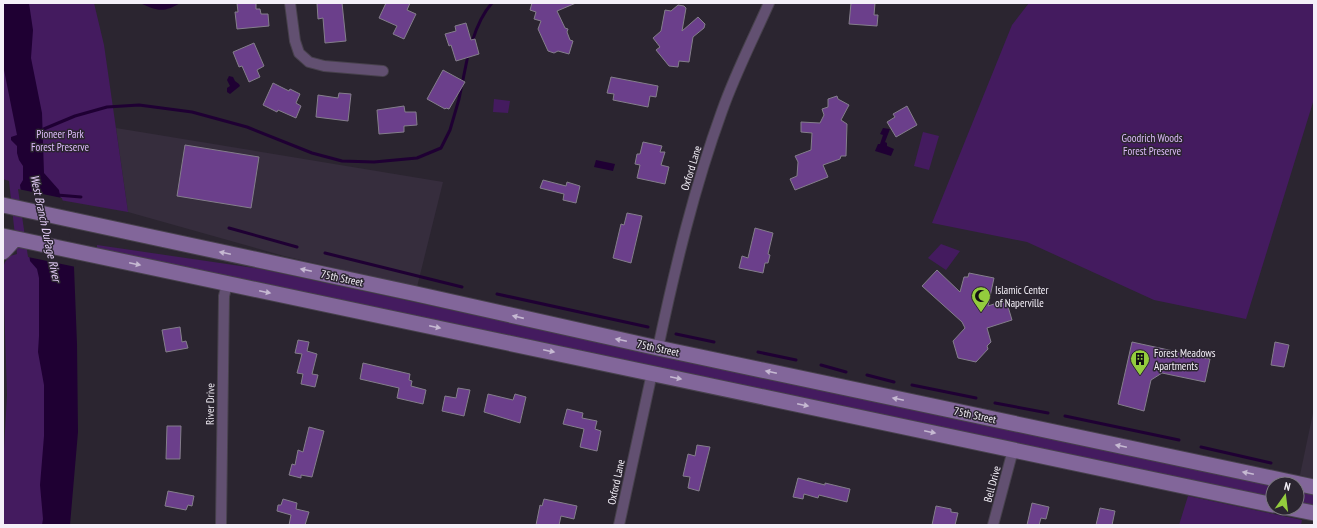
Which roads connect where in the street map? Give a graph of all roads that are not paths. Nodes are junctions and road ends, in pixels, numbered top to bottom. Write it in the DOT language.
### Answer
graph roads {
  1 [pos="290,3"];
  2 [pos="769,3"];
  3 [pos="383,71"];
  4 [pos="6,206"];
  5 [pos="9,237"];
  6 [pos="3,252"];
  7 [pos="227,284"];
  8 [pos="658,348"];
  9 [pos="652,373"];
  10 [pos="1013,450"];
  11 [pos="1314,487"];
  12 [pos="1265,503"];
  13 [pos="221,525"];
  14 [pos="618,525"];
  15 [pos="993,525"];
  1 -- 3 [label="street"];
  2 -- 8 [label="street, Oxford Lane"];
  8 -- 4 [label="main road, 75th Street, one-way"];
  5 -- 6 [label="main road"];
  5 -- 7 [label="main road, one-way"];
  7 -- 9 [label="main road, one-way"];
  7 -- 13 [label="street, River Drive"];
  11 -- 8 [label="main road, 75th Street, one-way"];
  9 -- 10 [label="main road, one-way"];
  9 -- 14 [label="street, Oxford Lane"];
  10 -- 12 [label="main road"];
  10 -- 15 [label="street, Bell Drive"];
}
